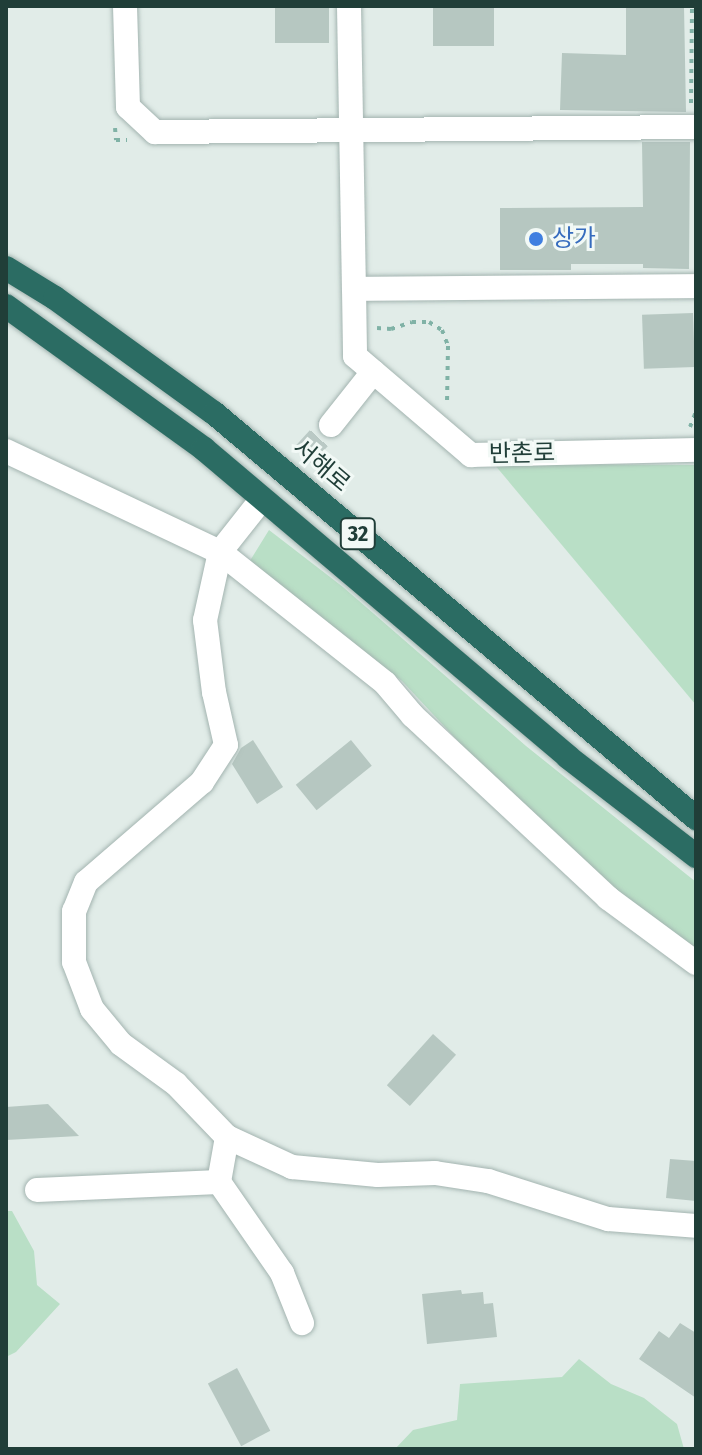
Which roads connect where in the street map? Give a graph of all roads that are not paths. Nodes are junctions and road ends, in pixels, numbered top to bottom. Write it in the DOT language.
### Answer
graph roads {
  1 [pos="125,6"];
  2 [pos="349,6"];
  3 [pos="693,119"];
  4 [pos="351,130"];
  5 [pos="6,268"];
  6 [pos="696,286"];
  7 [pos="354,289"];
  8 [pos="6,306"];
  9 [pos="373,372"];
  10 [pos="331,425"];
  11 [pos="696,450"];
  12 [pos="6,451"];
  13 [pos="254,509"];
  14 [pos="220,552"];
  15 [pos="696,818"];
  16 [pos="696,856"];
  17 [pos="696,963"];
  18 [pos="227,1137"];
  19 [pos="219,1182"];
  20 [pos="37,1190"];
  21 [pos="696,1226"];
  22 [pos="302,1323"];
  1 -- 4 [label="street"];
  2 -- 4 [label="street, 반촌로"];
  3 -- 4 [label="street"];
  4 -- 7 [label="street, 반촌로"];
  5 -- 15 [label="highway, 서해로 / 32"];
  6 -- 7 [label="street"];
  7 -- 9 [label="street, 반촌로"];
  8 -- 16 [label="highway, 32"];
  9 -- 10 [label="street"];
  9 -- 11 [label="street, 반촌로"];
  12 -- 14 [label="street"];
  13 -- 14 [label="street"];
  14 -- 17 [label="street"];
  14 -- 18 [label="street"];
  18 -- 19 [label="street"];
  18 -- 21 [label="street"];
  19 -- 20 [label="street"];
  19 -- 22 [label="street"];
}
